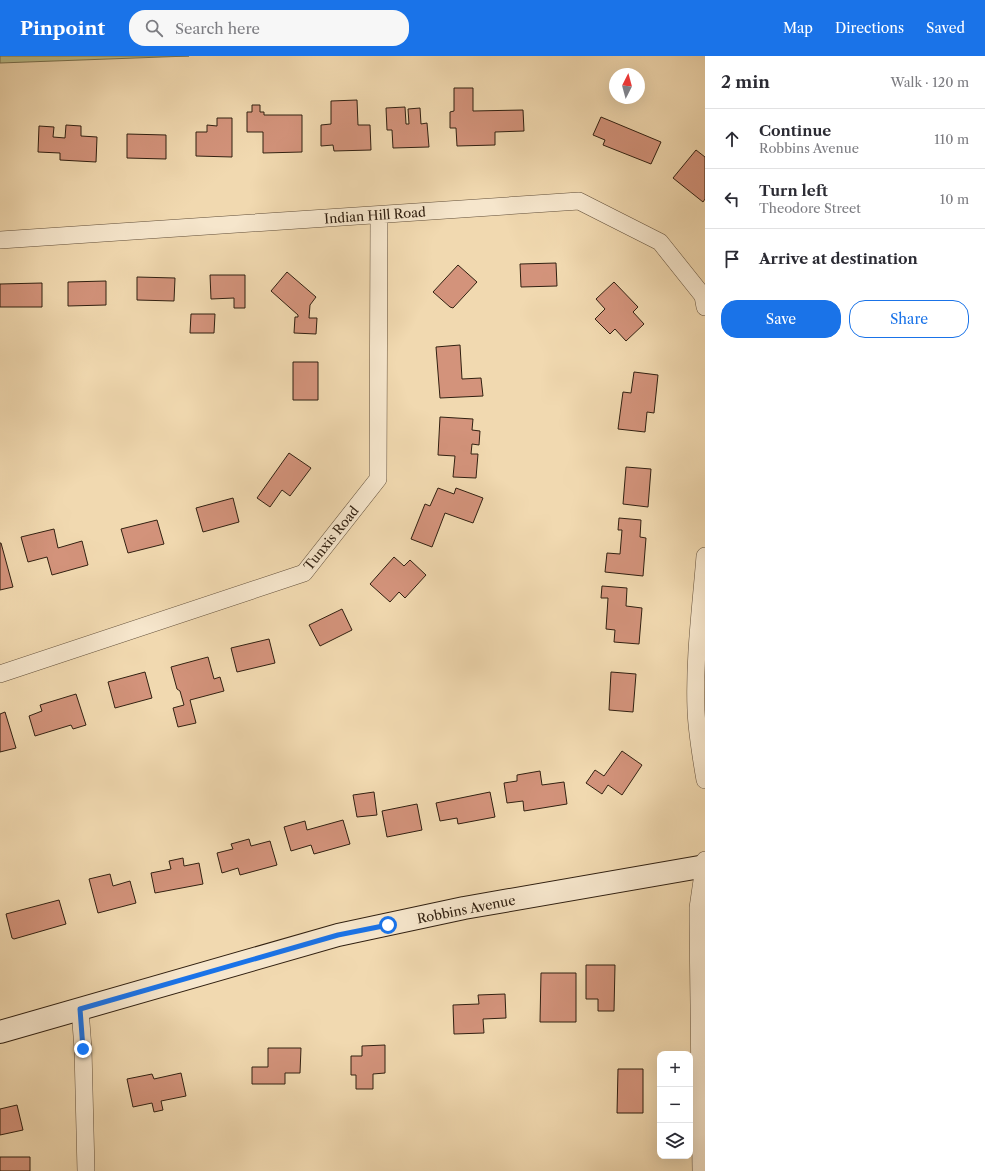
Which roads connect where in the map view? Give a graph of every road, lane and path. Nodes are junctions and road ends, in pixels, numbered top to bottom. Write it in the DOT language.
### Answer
graph roads {
  1 [pos="379,215"];
  2 [pos="0,240"];
  3 [pos="705,308"];
  4 [pos="705,556"];
  5 [pos="0,674"];
  6 [pos="705,780"];
  7 [pos="705,864"];
  8 [pos="80,1009"];
  9 [pos="0,1032"];
  10 [pos="86,1171"];
  11 [pos="701,1171"];
  1 -- 2 [label="street, Indian Hill Road"];
  1 -- 3 [label="street, Indian Hill Road"];
  1 -- 5 [label="street, Tunxis Road"];
  4 -- 6 [label="street"];
  7 -- 8 [label="main road, Robbins Avenue"];
  7 -- 11 [label="street"];
  8 -- 9 [label="main road, Robbins Avenue"];
  8 -- 10 [label="street"];
}
